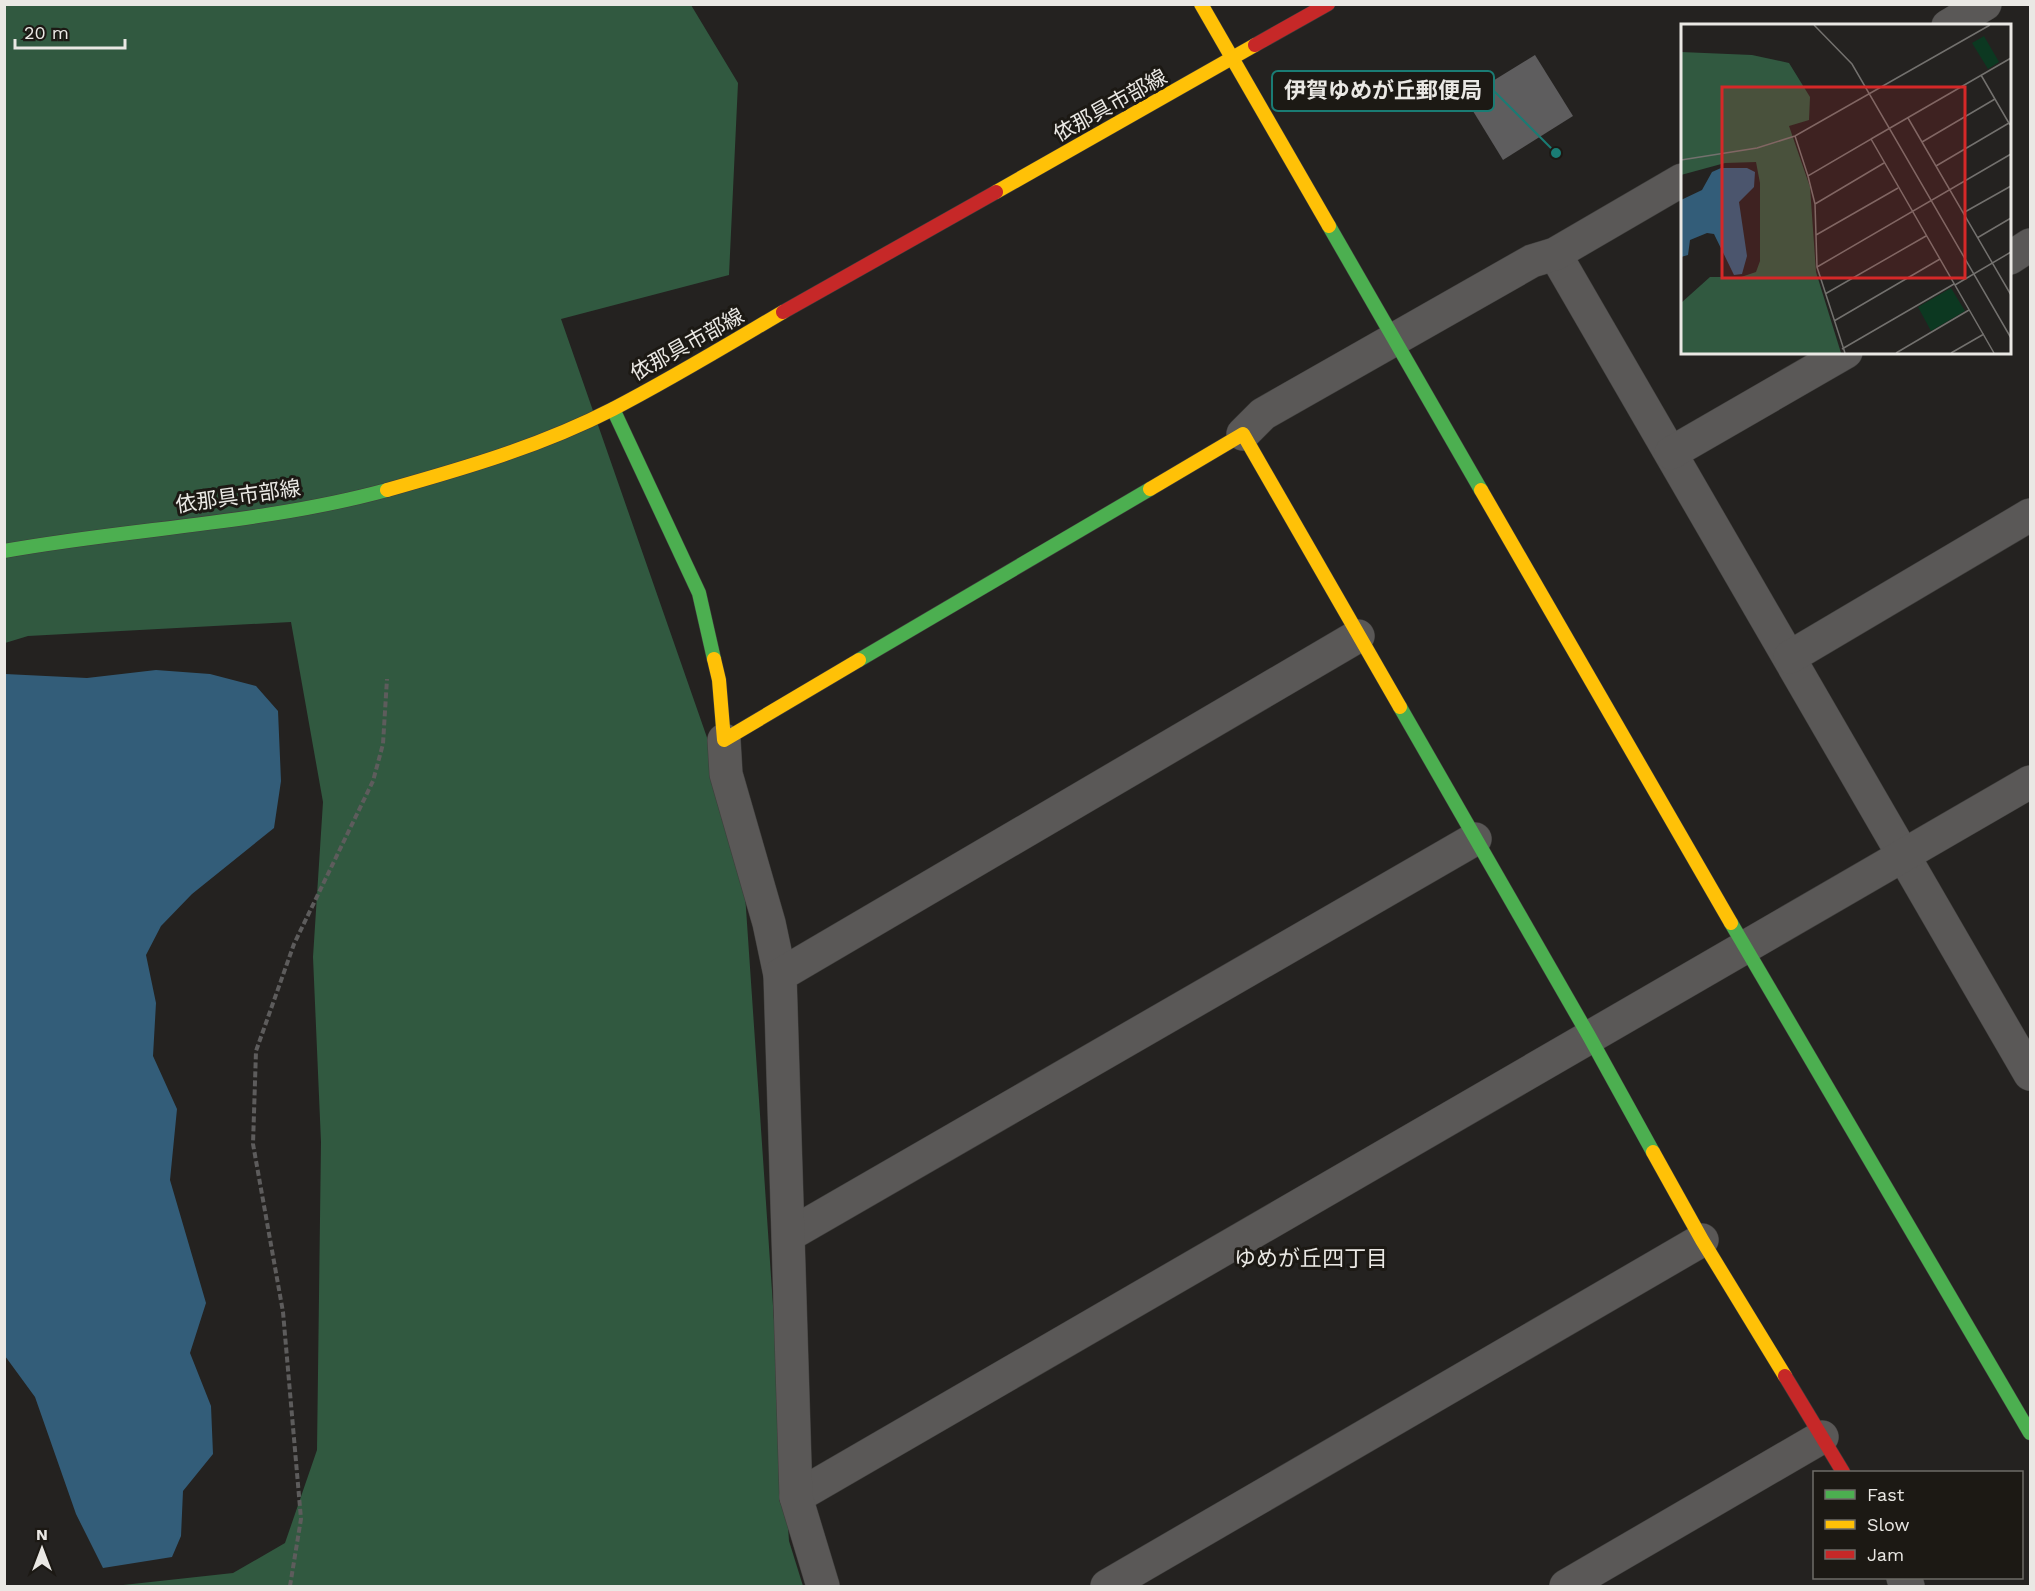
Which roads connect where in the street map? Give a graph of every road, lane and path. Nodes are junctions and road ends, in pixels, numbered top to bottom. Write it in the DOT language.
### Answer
graph roads {
  1 [pos="1201,4"];
  2 [pos="1328,4"];
  3 [pos="1984,4"];
  4 [pos="1951,24"];
  5 [pos="1231,60"];
  6 [pos="1681,181"];
  7 [pos="2031,245"];
  8 [pos="1555,254"];
  9 [pos="2011,257"];
  10 [pos="1394,339"];
  11 [pos="1842,354"];
  12 [pos="613,409"];
  13 [pos="1243,434"];
  14 [pos="1671,453"];
  15 [pos="2031,515"];
  16 [pos="4,551"];
  17 [pos="1358,636"];
  18 [pos="1790,657"];
  19 [pos="387,679"];
  20 [pos="724,740"];
  21 [pos="2031,782"];
  22 [pos="1475,840"];
  23 [pos="1905,855"];
  24 [pos="1745,948"];
  25 [pos="780,975"];
  26 [pos="1589,1036"];
  27 [pos="2026,1056"];
  28 [pos="789,1235"];
  29 [pos="1702,1240"];
  30 [pos="2031,1433"];
  31 [pos="1822,1437"];
  32 [pos="1842,1471"];
  33 [pos="796,1497"];
  34 [pos="290,1587"];
  35 [pos="823,1587"];
  36 [pos="1107,1587"];
  37 [pos="1566,1587"];
  1 -- 5 [label="street"];
  2 -- 5 [label="street, 依那具市部線"];
  3 -- 4 [label="street"];
  5 -- 10 [label="street"];
  5 -- 12 [label="street, 依那具市部線"];
  6 -- 8 [label="street"];
  7 -- 9 [label="street"];
  8 -- 10 [label="street"];
  8 -- 14 [label="street"];
  10 -- 13 [label="street"];
  10 -- 24 [label="street"];
  11 -- 14 [label="street"];
  12 -- 16 [label="street, 依那具市部線"];
  12 -- 20 [label="street"];
  13 -- 17 [label="street"];
  13 -- 20 [label="street"];
  14 -- 18 [label="street"];
  15 -- 18 [label="street"];
  17 -- 22 [label="street"];
  17 -- 25 [label="street"];
  18 -- 23 [label="street"];
  19 -- 34 [label="path"];
  20 -- 25 [label="street"];
  21 -- 23 [label="street"];
  22 -- 26 [label="street"];
  22 -- 28 [label="street"];
  23 -- 24 [label="street"];
  23 -- 27 [label="street"];
  24 -- 26 [label="street"];
  24 -- 30 [label="street"];
  25 -- 28 [label="street"];
  26 -- 29 [label="street"];
  26 -- 33 [label="street"];
  28 -- 33 [label="street"];
  29 -- 31 [label="street"];
  29 -- 36 [label="street"];
  31 -- 32 [label="street"];
  31 -- 37 [label="street"];
  33 -- 35 [label="street"];
}
